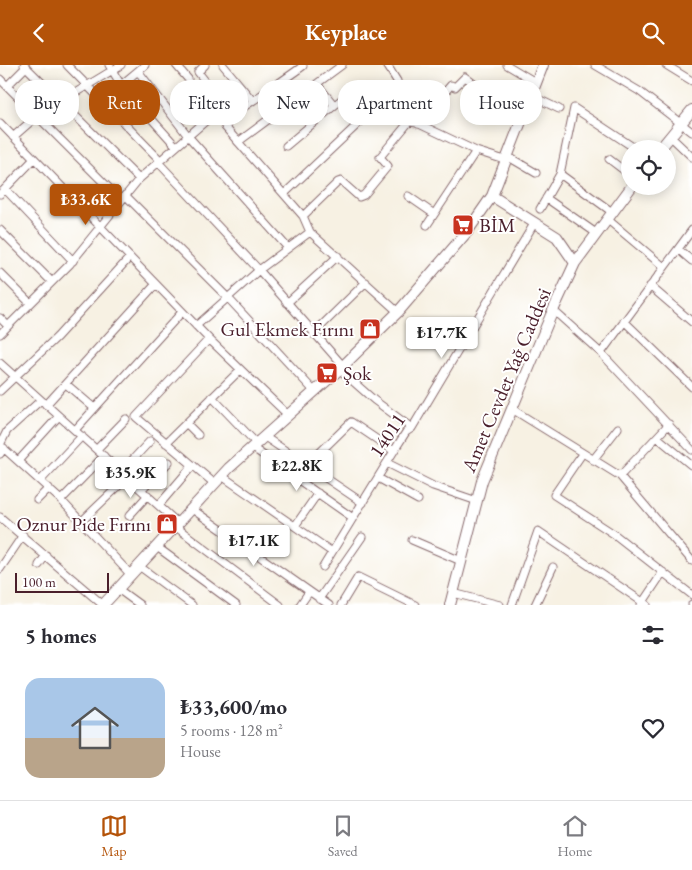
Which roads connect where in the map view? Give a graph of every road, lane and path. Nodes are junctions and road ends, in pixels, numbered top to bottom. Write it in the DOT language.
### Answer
graph roads {
  1 [pos="67,65"];
  2 [pos="121,65"];
  3 [pos="145,65"];
  4 [pos="176,65"];
  5 [pos="205,65"];
  6 [pos="223,65"];
  7 [pos="302,65"];
  8 [pos="342,65"];
  9 [pos="387,65"];
  10 [pos="507,65"];
  11 [pos="543,65"];
  12 [pos="595,65"];
  13 [pos="666,65"];
  14 [pos="25,66"];
  15 [pos="111,68"];
  16 [pos="138,71"];
  17 [pos="0,79"];
  18 [pos="188,79"];
  19 [pos="39,80"];
  20 [pos="118,80"];
  21 [pos="127,80"];
  22 [pos="322,80"];
  23 [pos="396,80"];
  24 [pos="532,80"];
  25 [pos="538,80"];
  26 [pos="692,81"];
  27 [pos="7,86"];
  28 [pos="87,87"];
  29 [pos="79,92"];
  30 [pos="15,94"];
  31 [pos="328,98"];
  32 [pos="252,100"];
  33 [pos="542,100"];
  34 [pos="334,105"];
  35 [pos="559,109"];
  36 [pos="692,110"];
  37 [pos="79,121"];
  38 [pos="682,122"];
  39 [pos="0,123"];
  40 [pos="27,125"];
  41 [pos="47,125"];
  42 [pos="157,125"];
  43 [pos="261,125"];
  44 [pos="407,125"];
  45 [pos="420,125"];
  46 [pos="520,125"];
  47 [pos="692,133"];
  48 [pos="188,136"];
  49 [pos="670,136"];
  50 [pos="13,137"];
  51 [pos="622,140"];
  52 [pos="667,140"];
  53 [pos="238,142"];
  54 [pos="176,146"];
  55 [pos="286,146"];
  56 [pos="476,151"];
  57 [pos="692,157"];
  58 [pos="506,158"];
  59 [pos="34,159"];
  60 [pos="609,159"];
  61 [pos="159,161"];
  62 [pos="621,168"];
  63 [pos="536,173"];
  64 [pos="560,174"];
  65 [pos="139,179"];
  66 [pos="2,192"];
  67 [pos="284,194"];
  68 [pos="625,195"];
  69 [pos="408,196"];
  70 [pos="492,196"];
  71 [pos="123,197"];
  72 [pos="546,198"];
  73 [pos="540,209"];
  74 [pos="434,214"];
  75 [pos="303,216"];
  76 [pos="610,216"];
  77 [pos="535,222"];
  78 [pos="427,225"];
  79 [pos="100,227"];
  80 [pos="0,230"];
  81 [pos="692,230"];
  82 [pos="310,232"];
  83 [pos="596,233"];
  84 [pos="288,249"];
  85 [pos="678,249"];
  86 [pos="338,256"];
  87 [pos="130,257"];
  88 [pos="73,261"];
  89 [pos="692,261"];
  90 [pos="575,263"];
  91 [pos="664,267"];
  92 [pos="259,270"];
  93 [pos="0,273"];
  94 [pos="52,282"];
  95 [pos="366,283"];
  96 [pos="155,285"];
  97 [pos="650,286"];
  98 [pos="229,299"];
  99 [pos="30,303"];
  100 [pos="287,303"];
  101 [pos="553,310"];
  102 [pos="182,312"];
  103 [pos="398,312"];
  104 [pos="0,318"];
  105 [pos="624,321"];
  106 [pos="692,322"];
  107 [pos="8,326"];
  108 [pos="196,326"];
  109 [pos="0,334"];
  110 [pos="313,334"];
  111 [pos="208,339"];
  112 [pos="601,353"];
  113 [pos="0,363"];
  114 [pos="341,368"];
  115 [pos="240,370"];
  116 [pos="15,377"];
  117 [pos="66,384"];
  118 [pos="692,387"];
  119 [pos="0,391"];
  120 [pos="315,392"];
  121 [pos="212,397"];
  122 [pos="43,402"];
  123 [pos="94,408"];
  124 [pos="512,409"];
  125 [pos="288,415"];
  126 [pos="59,416"];
  127 [pos="126,419"];
  128 [pos="186,423"];
  129 [pos="669,424"];
  130 [pos="412,428"];
  131 [pos="618,428"];
  132 [pos="75,430"];
  133 [pos="198,435"];
  134 [pos="82,437"];
  135 [pos="657,437"];
  136 [pos="150,441"];
  137 [pos="166,443"];
  138 [pos="258,443"];
  139 [pos="97,449"];
  140 [pos="692,450"];
  141 [pos="2,451"];
  142 [pos="394,451"];
  143 [pos="582,454"];
  144 [pos="104,456"];
  145 [pos="19,460"];
  146 [pos="593,461"];
  147 [pos="169,462"];
  148 [pos="387,463"];
  149 [pos="193,465"];
  150 [pos="307,465"];
  151 [pos="691,465"];
  152 [pos="122,471"];
  153 [pos="620,476"];
  154 [pos="128,477"];
  155 [pos="378,478"];
  156 [pos="41,480"];
  157 [pos="219,480"];
  158 [pos="49,488"];
  159 [pos="142,489"];
  160 [pos="318,493"];
  161 [pos="148,495"];
  162 [pos="37,500"];
  163 [pos="61,500"];
  164 [pos="418,500"];
  165 [pos="477,501"];
  166 [pos="363,503"];
  167 [pos="159,505"];
  168 [pos="192,509"];
  169 [pos="130,516"];
  170 [pos="0,517"];
  171 [pos="353,518"];
  172 [pos="80,522"];
  173 [pos="178,525"];
  174 [pos="295,526"];
  175 [pos="23,535"];
  176 [pos="362,537"];
  177 [pos="412,540"];
  178 [pos="157,547"];
  179 [pos="332,552"];
  180 [pos="46,555"];
  181 [pos="461,561"];
  182 [pos="692,561"];
  183 [pos="39,565"];
  184 [pos="139,566"];
  185 [pos="324,567"];
  186 [pos="553,567"];
  187 [pos="0,569"];
  188 [pos="663,572"];
  189 [pos="131,575"];
  190 [pos="118,589"];
  191 [pos="309,592"];
  192 [pos="453,593"];
  193 [pos="692,595"];
  194 [pos="320,599"];
  195 [pos="644,604"];
  196 [pos="103,605"];
  197 [pos="140,605"];
  198 [pos="192,605"];
  199 [pos="236,605"];
  200 [pos="280,605"];
  201 [pos="300,605"];
  202 [pos="329,605"];
  203 [pos="341,605"];
  204 [pos="415,605"];
  205 [pos="450,605"];
  206 [pos="500,605"];
  207 [pos="512,605"];
  208 [pos="535,605"];
  1 -- 28 [label="street"];
  2 -- 15 [label="street"];
  3 -- 16 [label="street"];
  4 -- 18 [label="street"];
  5 -- 48 [label="street"];
  6 -- 32 [label="street"];
  7 -- 32 [label="street"];
  8 -- 22 [label="street"];
  9 -- 23 [label="street"];
  10 -- 24 [label="street"];
  11 -- 25 [label="main road"];
  12 -- 38 [label="street"];
  13 -- 26 [label="street"];
  14 -- 19 [label="street"];
  14 -- 27 [label="street"];
  15 -- 20 [label="street"];
  15 -- 28 [label="street"];
  16 -- 21 [label="street"];
  16 -- 48 [label="street"];
  17 -- 27 [label="street"];
  27 -- 30 [label="street"];
  28 -- 29 [label="street"];
  28 -- 61 [label="street"];
  31 -- 34 [label="street"];
  32 -- 53 [label="street"];
  33 -- 35 [label="street"];
  34 -- 55 [label="street"];
  34 -- 67 [label="street"];
  36 -- 38 [label="main road"];
  37 -- 65 [label="street"];
  38 -- 47 [label="street"];
  38 -- 49 [label="main road"];
  39 -- 50 [label="street"];
  40 -- 50 [label="street"];
  41 -- 71 [label="street"];
  42 -- 54 [label="street"];
  43 -- 53 [label="street"];
  44 -- 75 [label="street"];
  45 -- 56 [label="street"];
  46 -- 58 [label="main road"];
  48 -- 54 [label="street"];
  48 -- 84 [label="street"];
  49 -- 52 [label="main road"];
  49 -- 57 [label="street"];
  50 -- 59 [label="street"];
  51 -- 64 [label="street"];
  53 -- 67 [label="street"];
  54 -- 61 [label="street"];
  56 -- 58 [label="street"];
  56 -- 74 [label="street"];
  58 -- 63 [label="street"];
  58 -- 70 [label="main road"];
  59 -- 66 [label="street"];
  59 -- 79 [label="street"];
  60 -- 62 [label="street"];
  61 -- 65 [label="street"];
  61 -- 92 [label="street"];
  64 -- 72 [label="street"];
  64 -- 76 [label="street"];
  65 -- 71 [label="street"];
  66 -- 88 [label="street"];
  67 -- 75 [label="street"];
  68 -- 76 [label="main road, Amet Cevdet Yağ Caddesi"];
  69 -- 74 [label="street"];
  70 -- 77 [label="main road"];
  70 -- 103 [label="main road"];
  71 -- 79 [label="street"];
  71 -- 98 [label="street"];
  72 -- 73 [label="street"];
  72 -- 83 [label="street"];
  74 -- 78 [label="street"];
  75 -- 82 [label="street"];
  76 -- 83 [label="main road, Amet Cevdet Yağ Caddesi"];
  76 -- 91 [label="street"];
  77 -- 90 [label="main road"];
  77 -- 130 [label="street, 14011"];
  79 -- 87 [label="street"];
  79 -- 88 [label="street"];
  80 -- 94 [label="street"];
  81 -- 85 [label="street"];
  82 -- 84 [label="street"];
  82 -- 86 [label="street"];
  83 -- 90 [label="main road, Amet Cevdet Yağ Caddesi"];
  84 -- 92 [label="street"];
  85 -- 89 [label="street"];
  85 -- 91 [label="street"];
  86 -- 95 [label="street"];
  86 -- 100 [label="street"];
  87 -- 96 [label="street"];
  87 -- 116 [label="street"];
  88 -- 94 [label="street"];
  90 -- 101 [label="main road, Amet Cevdet Yağ Caddesi"];
  91 -- 97 [label="street"];
  92 -- 98 [label="street"];
  92 -- 100 [label="street"];
  93 -- 99 [label="street"];
  94 -- 99 [label="street"];
  95 -- 103 [label="street"];
  95 -- 110 [label="street"];
  96 -- 102 [label="street"];
  96 -- 117 [label="street"];
  97 -- 105 [label="street"];
  97 -- 106 [label="street"];
  98 -- 108 [label="street"];
  98 -- 120 [label="street"];
  99 -- 107 [label="street"];
  100 -- 110 [label="street"];
  101 -- 112 [label="street"];
  101 -- 124 [label="main road, Amet Cevdet Yağ Caddesi"];
  102 -- 108 [label="street"];
  102 -- 123 [label="street"];
  103 -- 114 [label="main road"];
  104 -- 107 [label="street"];
  105 -- 112 [label="street"];
  105 -- 118 [label="street"];
  107 -- 109 [label="street"];
  108 -- 111 [label="street"];
  110 -- 114 [label="street"];
  111 -- 115 [label="street"];
  111 -- 137 [label="street"];
  112 -- 129 [label="street"];
  113 -- 116 [label="street"];
  114 -- 120 [label="main road"];
  114 -- 130 [label="street"];
  115 -- 121 [label="street"];
  115 -- 125 [label="street"];
  116 -- 119 [label="street"];
  116 -- 122 [label="street"];
  117 -- 122 [label="street"];
  117 -- 123 [label="street"];
  120 -- 125 [label="main road"];
  121 -- 128 [label="street"];
  121 -- 138 [label="street"];
  122 -- 126 [label="street"];
  122 -- 141 [label="street"];
  123 -- 132 [label="street"];
  124 -- 143 [label="street"];
  124 -- 165 [label="main road, Amet Cevdet Yağ Caddesi"];
  125 -- 138 [label="main road"];
  126 -- 132 [label="street"];
  126 -- 145 [label="street"];
  127 -- 139 [label="street"];
  128 -- 133 [label="street"];
  128 -- 137 [label="street"];
  129 -- 135 [label="street"];
  129 -- 140 [label="street"];
  130 -- 142 [label="street, 14011"];
  131 -- 146 [label="street"];
  132 -- 134 [label="street"];
  134 -- 139 [label="street"];
  134 -- 156 [label="street"];
  135 -- 151 [label="street"];
  135 -- 153 [label="street"];
  136 -- 152 [label="street"];
  137 -- 149 [label="street"];
  138 -- 150 [label="street"];
  138 -- 157 [label="main road"];
  138 -- 160 [label="street"];
  139 -- 144 [label="street"];
  141 -- 145 [label="street"];
  142 -- 148 [label="street, 14011"];
  142 -- 150 [label="street"];
  143 -- 146 [label="street"];
  143 -- 188 [label="street"];
  144 -- 152 [label="street"];
  144 -- 163 [label="street"];
  145 -- 156 [label="street"];
  146 -- 153 [label="street"];
  147 -- 159 [label="street"];
  148 -- 155 [label="street, 14011"];
  148 -- 165 [label="street"];
  149 -- 157 [label="street"];
  149 -- 167 [label="street"];
  150 -- 166 [label="street"];
  152 -- 154 [label="street"];
  153 -- 182 [label="street"];
  154 -- 159 [label="street"];
  154 -- 172 [label="street"];
  155 -- 164 [label="street"];
  155 -- 166 [label="street, 14011"];
  156 -- 158 [label="street"];
  157 -- 168 [label="main road"];
  157 -- 174 [label="street"];
  158 -- 162 [label="street"];
  158 -- 163 [label="street"];
  159 -- 161 [label="street"];
  160 -- 171 [label="street"];
  160 -- 174 [label="street"];
  161 -- 167 [label="street"];
  161 -- 169 [label="street"];
  163 -- 172 [label="street"];
  165 -- 181 [label="main road, Amet Cevdet Yağ Caddesi"];
  166 -- 171 [label="street, 14011"];
  167 -- 173 [label="street"];
  168 -- 173 [label="main road"];
  168 -- 191 [label="street"];
  170 -- 175 [label="street"];
  171 -- 179 [label="street, 14011"];
  172 -- 189 [label="street"];
  173 -- 178 [label="main road"];
  173 -- 200 [label="street"];
  174 -- 179 [label="street"];
  175 -- 180 [label="street"];
  175 -- 187 [label="street"];
  176 -- 194 [label="street"];
  177 -- 181 [label="street"];
  178 -- 184 [label="main road"];
  178 -- 199 [label="street"];
  179 -- 185 [label="street, 14011"];
  180 -- 183 [label="street"];
  180 -- 196 [label="street"];
  181 -- 192 [label="main road, Amet Cevdet Yağ Caddesi"];
  184 -- 189 [label="main road"];
  184 -- 198 [label="street"];
  186 -- 208 [label="street"];
  188 -- 193 [label="street"];
  188 -- 195 [label="street"];
  189 -- 190 [label="main road"];
  190 -- 196 [label="main road"];
  190 -- 197 [label="street"];
  191 -- 194 [label="street"];
  191 -- 201 [label="street"];
  192 -- 205 [label="main road, Amet Cevdet Yağ Caddesi"];
  192 -- 206 [label="street"];
  194 -- 202 [label="street"];
  195 -- 207 [label="street"];
  203 -- 204 [label="street"];
}
